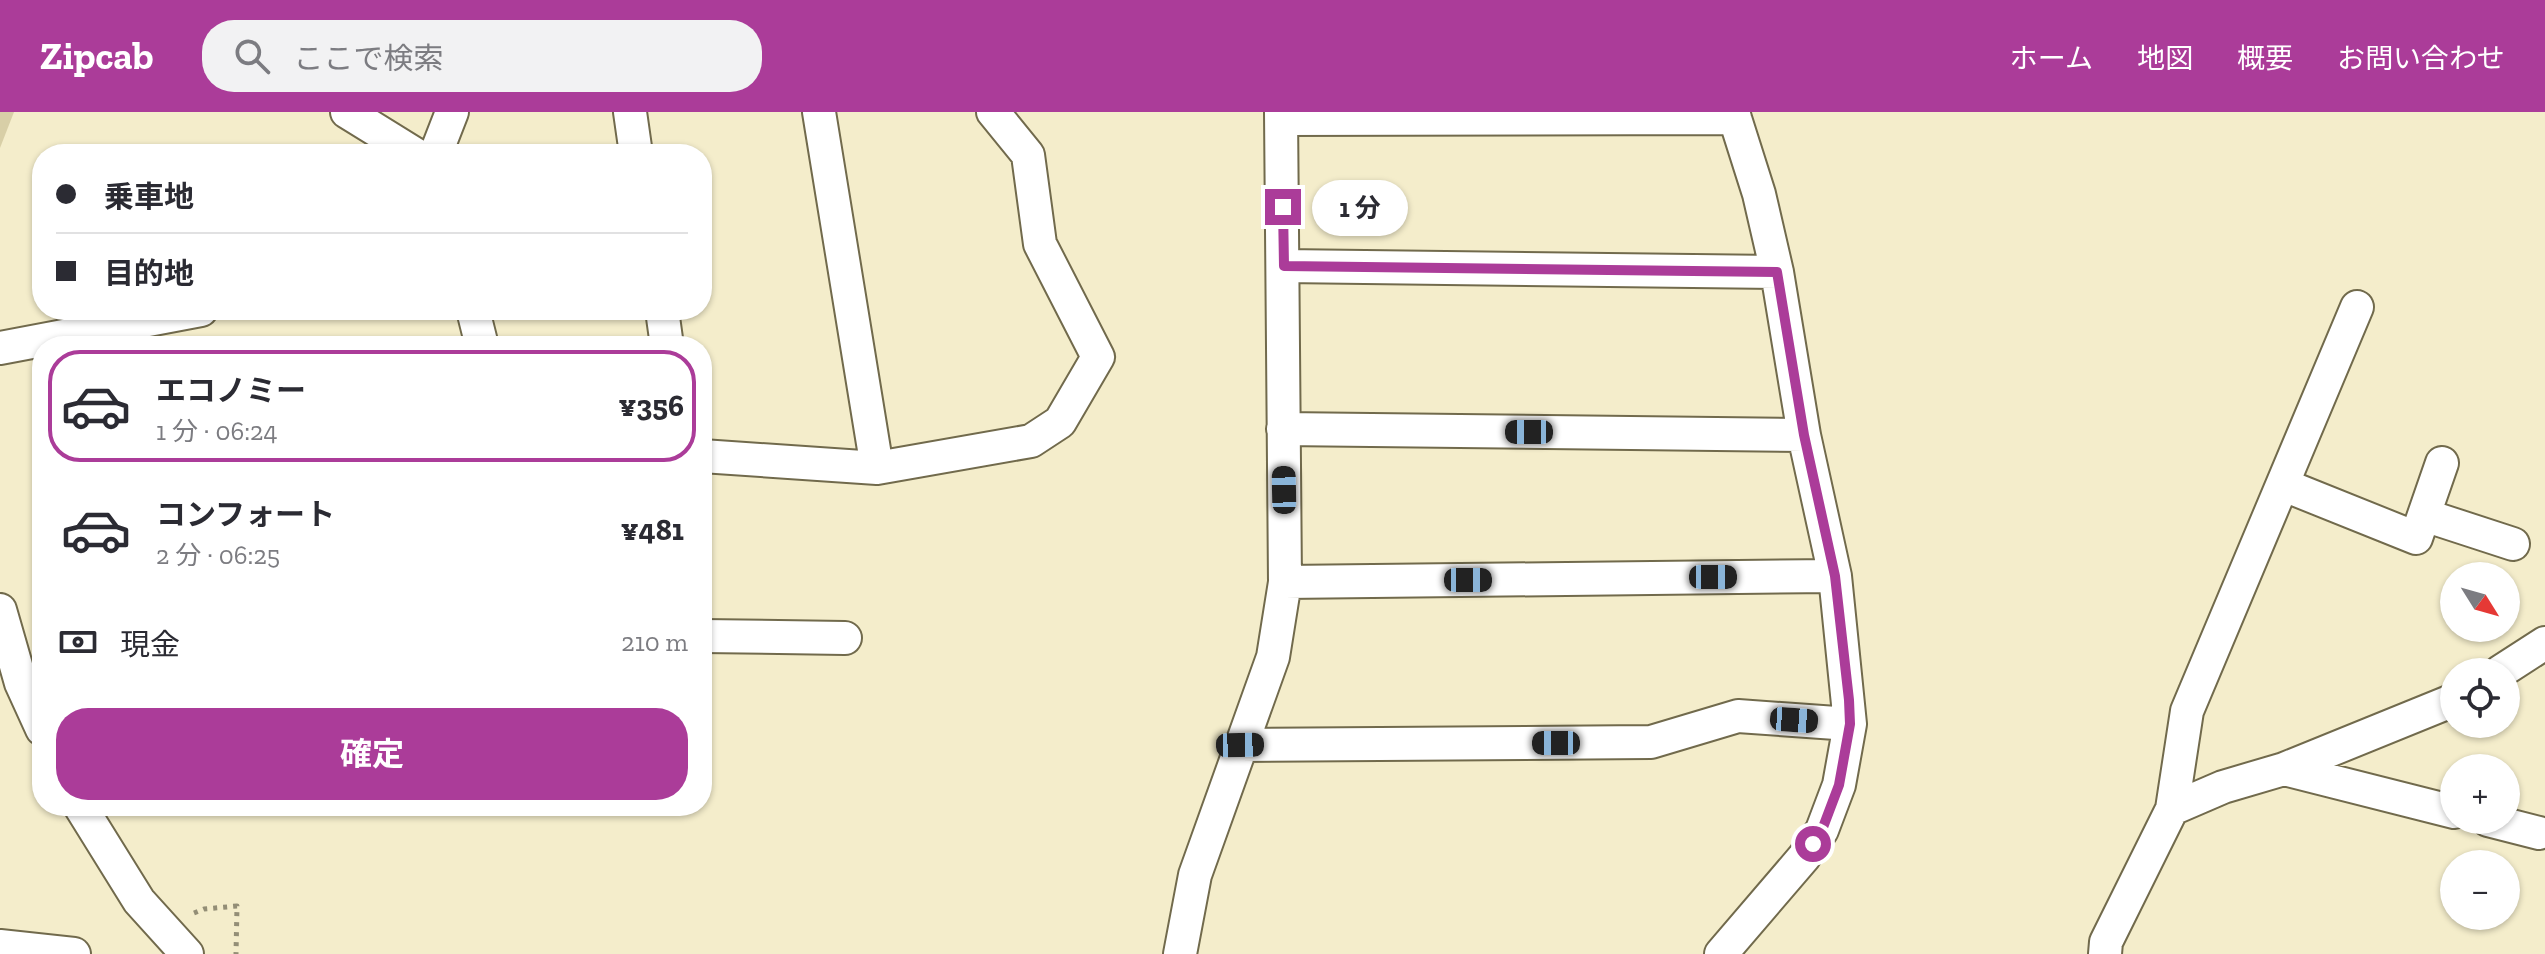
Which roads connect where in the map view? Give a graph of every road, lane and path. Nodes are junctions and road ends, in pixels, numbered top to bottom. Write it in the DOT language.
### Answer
graph roads {
  1 [pos="347,112"];
  2 [pos="452,112"];
  3 [pos="630,112"];
  4 [pos="819,112"];
  5 [pos="993,112"];
  6 [pos="1282,115"];
  7 [pos="1734,115"];
  8 [pos="399,144"];
  9 [pos="440,144"];
  10 [pos="635,144"];
  11 [pos="1284,266"];
  12 [pos="1777,272"];
  13 [pos="2357,307"];
  14 [pos="148,320"];
  15 [pos="63,336"];
  16 [pos="32,342"];
  17 [pos="0,348"];
  18 [pos="1283,429"];
  19 [pos="1804,435"];
  20 [pos="712,457"];
  21 [pos="2442,463"];
  22 [pos="877,468"];
  23 [pos="2284,485"];
  24 [pos="2424,515"];
  25 [pos="2513,544"];
  26 [pos="1835,576"];
  27 [pos="1285,582"];
  28 [pos="0,610"];
  29 [pos="712,636"];
  30 [pos="845,638"];
  31 [pos="2545,643"];
  32 [pos="2520,659"];
  33 [pos="21,681"];
  34 [pos="32,706"];
  35 [pos="2440,706"];
  36 [pos="1850,724"];
  37 [pos="1240,745"];
  38 [pos="2284,769"];
  39 [pos="2440,808"];
  40 [pos="2172,809"];
  41 [pos="86,816"];
  42 [pos="2520,828"];
  43 [pos="2539,833"];
  44 [pos="237,906"];
  45 [pos="0,946"];
  46 [pos="74,954"];
  47 [pos="187,954"];
  48 [pos="236,954"];
  49 [pos="1180,954"];
  50 [pos="1721,954"];
  51 [pos="2105,954"];
  1 -- 8 [label="street"];
  2 -- 9 [label="street"];
  3 -- 10 [label="street"];
  4 -- 22 [label="street"];
  5 -- 22 [label="street"];
  6 -- 7 [label="street"];
  6 -- 11 [label="street"];
  7 -- 12 [label="street"];
  11 -- 12 [label="street"];
  11 -- 18 [label="street"];
  12 -- 19 [label="street"];
  13 -- 23 [label="street"];
  14 -- 15 [label="street"];
  16 -- 17 [label="street"];
  18 -- 19 [label="street"];
  18 -- 27 [label="street"];
  19 -- 26 [label="street"];
  20 -- 22 [label="street"];
  21 -- 24 [label="street"];
  23 -- 24 [label="street"];
  23 -- 40 [label="street"];
  24 -- 25 [label="street"];
  26 -- 27 [label="street"];
  26 -- 36 [label="street"];
  27 -- 37 [label="street"];
  28 -- 33 [label="street"];
  29 -- 30 [label="street"];
  31 -- 32 [label="street"];
  33 -- 34 [label="street"];
  35 -- 38 [label="street"];
  36 -- 37 [label="street"];
  36 -- 50 [label="street"];
  37 -- 49 [label="street"];
  38 -- 39 [label="street"];
  38 -- 40 [label="street"];
  40 -- 51 [label="street"];
  41 -- 47 [label="street"];
  42 -- 43 [label="street"];
  44 -- 48 [label="path"];
  45 -- 46 [label="street"];
}
